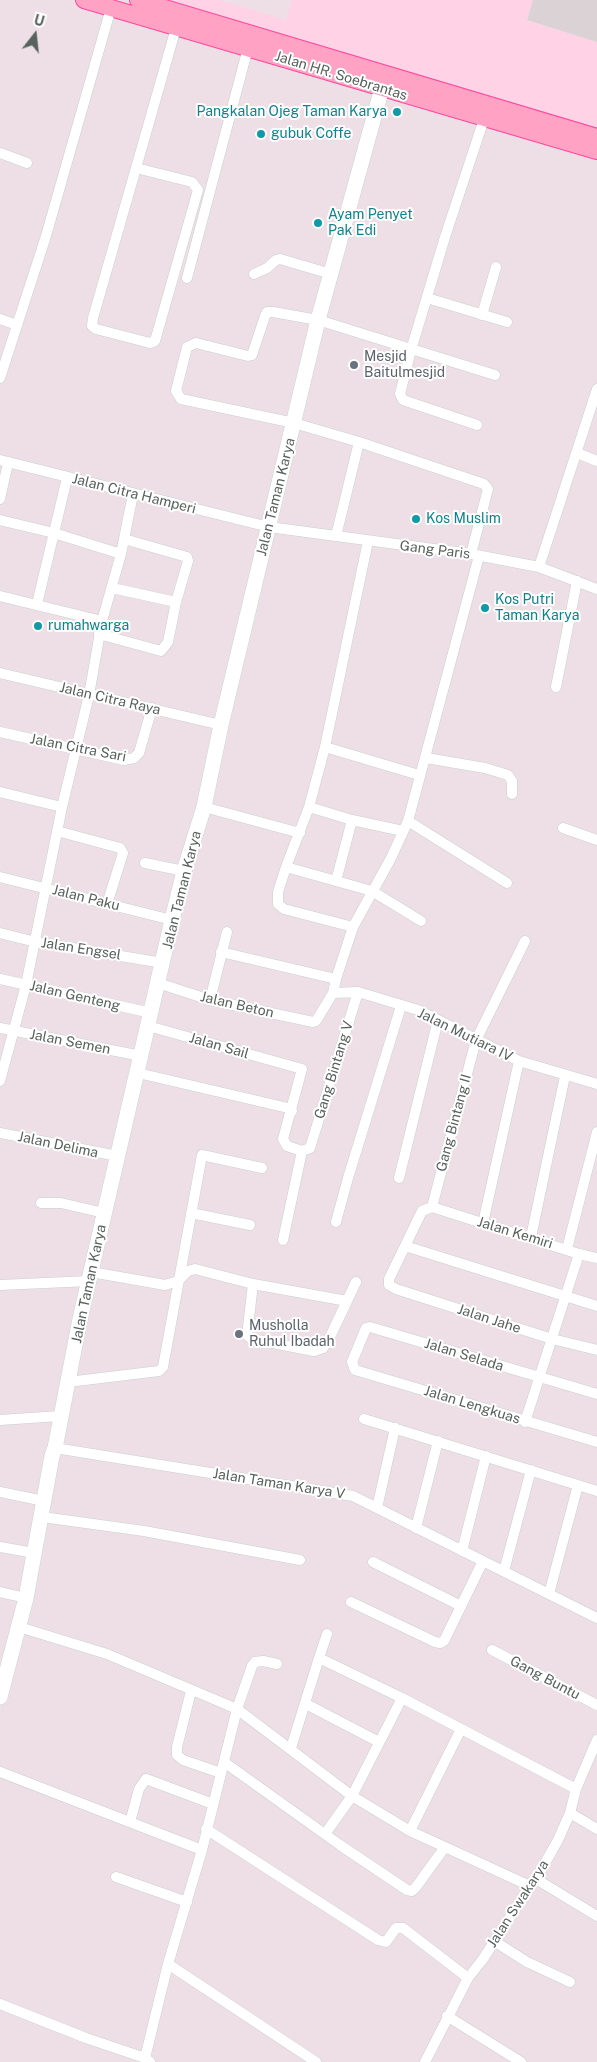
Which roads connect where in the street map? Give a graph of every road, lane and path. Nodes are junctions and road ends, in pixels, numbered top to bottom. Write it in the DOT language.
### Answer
graph roads {
  1 [pos="85,0"];
  2 [pos="138,0"];
  3 [pos="111,8"];
  4 [pos="176,28"];
  5 [pos="248,48"];
  6 [pos="382,88"];
  7 [pos="484,119"];
  8 [pos="573,137"];
  9 [pos="597,137"];
  10 [pos="597,152"];
  11 [pos="0,153"];
  12 [pos="28,163"];
  13 [pos="136,168"];
  14 [pos="496,267"];
  15 [pos="254,274"];
  16 [pos="331,274"];
  17 [pos="187,278"];
  18 [pos="427,298"];
  19 [pos="482,314"];
  20 [pos="0,320"];
  21 [pos="318,320"];
  22 [pos="507,322"];
  23 [pos="17,325"];
  24 [pos="406,349"];
  25 [pos="495,375"];
  26 [pos="0,378"];
  27 [pos="597,389"];
  28 [pos="594,407"];
  29 [pos="294,423"];
  30 [pos="477,425"];
  31 [pos="359,442"];
  32 [pos="577,453"];
  33 [pos="597,461"];
  34 [pos="4,462"];
  35 [pos="67,478"];
  36 [pos="133,494"];
  37 [pos="0,499"];
  38 [pos="0,520"];
  39 [pos="269,527"];
  40 [pos="54,533"];
  41 [pos="336,536"];
  42 [pos="124,539"];
  43 [pos="368,541"];
  44 [pos="121,554"];
  45 [pos="475,555"];
  46 [pos="539,567"];
  47 [pos="577,581"];
  48 [pos="112,588"];
  49 [pos="597,589"];
  50 [pos="0,596"];
  51 [pos="176,602"];
  52 [pos="37,604"];
  53 [pos="102,621"];
  54 [pos="100,634"];
  55 [pos="0,673"];
  56 [pos="556,687"];
  57 [pos="89,695"];
  58 [pos="152,708"];
  59 [pos="221,725"];
  60 [pos="0,732"];
  61 [pos="325,747"];
  62 [pos="76,750"];
  63 [pos="426,758"];
  64 [pos="419,774"];
  65 [pos="0,792"];
  66 [pos="512,794"];
  67 [pos="62,807"];
  68 [pos="204,807"];
  69 [pos="309,807"];
  70 [pos="352,820"];
  71 [pos="408,821"];
  72 [pos="563,828"];
  73 [pos="57,831"];
  74 [pos="403,831"];
  75 [pos="300,832"];
  76 [pos="597,840"];
  77 [pos="144,863"];
  78 [pos="286,866"];
  79 [pos="184,871"];
  80 [pos="0,877"];
  81 [pos="336,881"];
  82 [pos="507,883"];
  83 [pos="45,888"];
  84 [pos="372,892"];
  85 [pos="107,904"];
  86 [pos="172,920"];
  87 [pos="421,921"];
  88 [pos="353,927"];
  89 [pos="227,932"];
  90 [pos="0,933"];
  91 [pos="525,941"];
  92 [pos="36,942"];
  93 [pos="221,952"];
  94 [pos="163,963"];
  95 [pos="0,979"];
  96 [pos="336,979"];
  97 [pos="158,984"];
  98 [pos="26,985"];
  99 [pos="358,992"];
  100 [pos="333,993"];
  101 [pos="210,1000"];
  102 [pos="401,1006"];
  103 [pos="149,1019"];
  104 [pos="438,1020"];
  105 [pos="0,1028"];
  106 [pos="14,1031"];
  107 [pos="476,1040"];
  108 [pos="141,1056"];
  109 [pos="519,1061"];
  110 [pos="138,1073"];
  111 [pos="1,1075"];
  112 [pos="566,1076"];
  113 [pos="597,1084"];
  114 [pos="292,1111"];
  115 [pos="0,1132"];
  116 [pos="597,1132"];
  117 [pos="306,1150"];
  118 [pos="117,1156"];
  119 [pos="262,1168"];
  120 [pos="399,1178"];
  121 [pos="42,1203"];
  122 [pos="432,1206"];
  123 [pos="104,1212"];
  124 [pos="191,1213"];
  125 [pos="336,1222"];
  126 [pos="483,1223"];
  127 [pos="250,1225"];
  128 [pos="531,1237"];
  129 [pos="283,1240"];
  130 [pos="405,1246"];
  131 [pos="567,1249"];
  132 [pos="579,1254"];
  133 [pos="597,1258"];
  134 [pos="90,1276"];
  135 [pos="178,1281"];
  136 [pos="356,1282"];
  137 [pos="253,1284"];
  138 [pos="0,1285"];
  139 [pos="565,1298"];
  140 [pos="346,1301"];
  141 [pos="597,1306"];
  142 [pos="552,1338"];
  143 [pos="597,1350"];
  144 [pos="352,1362"];
  145 [pos="540,1378"];
  146 [pos="68,1382"];
  147 [pos="597,1394"];
  148 [pos="60,1416"];
  149 [pos="364,1419"];
  150 [pos="0,1420"];
  151 [pos="525,1422"];
  152 [pos="395,1428"];
  153 [pos="438,1441"];
  154 [pos="597,1442"];
  155 [pos="55,1448"];
  156 [pos="486,1456"];
  157 [pos="531,1470"];
  158 [pos="578,1485"];
  159 [pos="597,1490"];
  160 [pos="0,1492"];
  161 [pos="44,1501"];
  162 [pos="377,1508"];
  163 [pos="42,1518"];
  164 [pos="416,1528"];
  165 [pos="0,1547"];
  166 [pos="462,1550"];
  167 [pos="34,1553"];
  168 [pos="300,1560"];
  169 [pos="483,1561"];
  170 [pos="373,1562"];
  171 [pos="504,1572"];
  172 [pos="0,1592"];
  173 [pos="549,1594"];
  174 [pos="26,1598"];
  175 [pos="351,1602"];
  176 [pos="461,1606"];
  177 [pos="597,1618"];
  178 [pos="19,1627"];
  179 [pos="327,1634"];
  180 [pos="492,1650"];
  181 [pos="319,1658"];
  182 [pos="277,1664"];
  183 [pos="191,1691"];
  184 [pos="1,1692"];
  185 [pos="402,1698"];
  186 [pos="306,1704"];
  187 [pos="597,1705"];
  188 [pos="237,1709"];
  189 [pos="461,1729"];
  190 [pos="597,1740"];
  191 [pos="379,1742"];
  192 [pos="291,1748"];
  193 [pos="224,1762"];
  194 [pos="0,1772"];
  195 [pos="221,1773"];
  196 [pos="576,1789"];
  197 [pos="352,1796"];
  198 [pos="213,1804"];
  199 [pos="570,1813"];
  200 [pos="130,1822"];
  201 [pos="206,1829"];
  202 [pos="597,1829"];
  203 [pos="410,1831"];
  204 [pos="325,1834"];
  205 [pos="445,1847"];
  206 [pos="202,1850"];
  207 [pos="116,1877"];
  208 [pos="533,1883"];
  209 [pos="186,1902"];
  210 [pos="597,1916"];
  211 [pos="494,1941"];
  212 [pos="168,1964"];
  213 [pos="468,1978"];
  214 [pos="570,1982"];
  215 [pos="0,2004"];
  216 [pos="447,2016"];
  217 [pos="148,2060"];
  218 [pos="316,2062"];
  219 [pos="425,2062"];
  220 [pos="521,2062"];
  1 -- 3 [label="main road, Jalan HR. Soebrantas"];
  2 -- 8 [label="main road, Jalan HR. Soebrantas"];
  3 -- 4 [label="main road, Jalan HR. Soebrantas"];
  3 -- 23 [label="street"];
  4 -- 5 [label="main road, Jalan HR. Soebrantas"];
  4 -- 13 [label="street"];
  5 -- 6 [label="main road, Jalan HR. Soebrantas"];
  5 -- 17 [label="street"];
  6 -- 7 [label="main road, Jalan HR. Soebrantas"];
  6 -- 16 [label="street, Jalan Taman Karya"];
  7 -- 8 [label="main road, Jalan HR. Soebrantas"];
  7 -- 18 [label="street"];
  8 -- 9 [label="main road, Jalan HR. Soebrantas"];
  8 -- 10 [label="main road, Jalan HR. Soebrantas"];
  11 -- 12 [label="street"];
  13 -- 13 [label="street"];
  14 -- 19 [label="street"];
  15 -- 16 [label="street"];
  16 -- 21 [label="street, Jalan Taman Karya"];
  18 -- 19 [label="street"];
  18 -- 24 [label="street"];
  19 -- 22 [label="street"];
  20 -- 23 [label="street"];
  21 -- 24 [label="street"];
  21 -- 29 [label="street, Jalan Taman Karya"];
  21 -- 29 [label="street"];
  23 -- 26 [label="street"];
  24 -- 25 [label="street"];
  24 -- 30 [label="street"];
  27 -- 28 [label="street"];
  28 -- 32 [label="street"];
  29 -- 31 [label="street"];
  29 -- 39 [label="street, Jalan Taman Karya"];
  31 -- 41 [label="street"];
  31 -- 45 [label="street"];
  32 -- 33 [label="street"];
  32 -- 46 [label="street"];
  34 -- 35 [label="street, Jalan Citra Hamperi"];
  34 -- 37 [label="street"];
  35 -- 36 [label="street, Jalan Citra Hamperi"];
  35 -- 40 [label="street"];
  36 -- 39 [label="street, Jalan Citra Hamperi"];
  36 -- 42 [label="street"];
  38 -- 40 [label="street"];
  39 -- 41 [label="street, Gang Paris"];
  39 -- 59 [label="street, Jalan Taman Karya"];
  40 -- 44 [label="street"];
  40 -- 52 [label="street"];
  41 -- 43 [label="street, Gang Paris"];
  42 -- 44 [label="street"];
  42 -- 51 [label="street"];
  43 -- 45 [label="street, Gang Paris"];
  43 -- 61 [label="street"];
  44 -- 48 [label="street"];
  45 -- 46 [label="street, Gang Paris"];
  45 -- 63 [label="street"];
  46 -- 47 [label="street, Gang Paris"];
  47 -- 49 [label="street, Gang Paris"];
  47 -- 56 [label="street"];
  48 -- 51 [label="street"];
  48 -- 53 [label="street"];
  50 -- 52 [label="street"];
  51 -- 54 [label="street"];
  52 -- 53 [label="street"];
  53 -- 54 [label="street"];
  54 -- 57 [label="street"];
  55 -- 57 [label="street, Jalan Citra Raya"];
  57 -- 58 [label="street, Jalan Citra Raya"];
  57 -- 62 [label="street"];
  58 -- 59 [label="street, Jalan Citra Raya"];
  58 -- 62 [label="street, Jalan Citra Sari"];
  59 -- 68 [label="street, Jalan Taman Karya"];
  60 -- 62 [label="street, Jalan Citra Sari"];
  61 -- 64 [label="street"];
  61 -- 69 [label="street"];
  62 -- 67 [label="street"];
  63 -- 64 [label="street"];
  63 -- 66 [label="street"];
  64 -- 71 [label="street"];
  65 -- 67 [label="street"];
  67 -- 73 [label="street"];
  68 -- 75 [label="street"];
  68 -- 79 [label="street, Jalan Taman Karya"];
  69 -- 70 [label="street"];
  69 -- 75 [label="street"];
  70 -- 74 [label="street"];
  70 -- 81 [label="street"];
  71 -- 74 [label="street"];
  71 -- 82 [label="street"];
  72 -- 76 [label="street"];
  73 -- 83 [label="street"];
  73 -- 85 [label="street"];
  74 -- 84 [label="street"];
  75 -- 78 [label="street"];
  77 -- 79 [label="street"];
  78 -- 81 [label="street"];
  78 -- 88 [label="street"];
  79 -- 86 [label="street, Jalan Taman Karya"];
  80 -- 83 [label="street, Jalan Paku"];
  81 -- 84 [label="street"];
  83 -- 85 [label="street, Jalan Paku"];
  83 -- 92 [label="street"];
  84 -- 87 [label="street"];
  84 -- 88 [label="street"];
  85 -- 86 [label="street, Jalan Paku"];
  86 -- 94 [label="street, Jalan Taman Karya"];
  88 -- 96 [label="street"];
  89 -- 93 [label="street"];
  90 -- 92 [label="street, Jalan Engsel"];
  91 -- 107 [label="street, Gang Bintang II"];
  92 -- 94 [label="street, Jalan Engsel"];
  92 -- 98 [label="street"];
  93 -- 96 [label="street"];
  93 -- 101 [label="street"];
  94 -- 97 [label="street, Jalan Taman Karya"];
  95 -- 98 [label="street, Jalan Genteng"];
  96 -- 100 [label="street"];
  97 -- 101 [label="street, Jalan Beton"];
  97 -- 103 [label="street, Jalan Taman Karya"];
  98 -- 103 [label="street, Jalan Genteng"];
  98 -- 106 [label="street"];
  99 -- 100 [label="street, Jalan Mutiara IV"];
  99 -- 102 [label="street, Jalan Mutiara IV"];
  99 -- 117 [label="street, Gang Bintang V"];
  100 -- 101 [label="street, Jalan Beton"];
  102 -- 104 [label="street, Jalan Mutiara IV"];
  102 -- 125 [label="street"];
  103 -- 108 [label="street, Jalan Taman Karya"];
  103 -- 114 [label="street, Jalan Sail"];
  104 -- 107 [label="street, Jalan Mutiara IV"];
  104 -- 120 [label="street"];
  105 -- 106 [label="street, Jalan Semen"];
  106 -- 108 [label="street, Jalan Semen"];
  106 -- 111 [label="street"];
  107 -- 109 [label="street, Jalan Mutiara IV"];
  107 -- 122 [label="street, Gang Bintang II"];
  108 -- 110 [label="street, Jalan Taman Karya"];
  109 -- 112 [label="street, Jalan Mutiara IV"];
  109 -- 126 [label="street"];
  110 -- 114 [label="street"];
  110 -- 118 [label="street, Jalan Taman Karya"];
  112 -- 113 [label="street, Jalan Mutiara IV"];
  112 -- 128 [label="street"];
  114 -- 117 [label="street"];
  115 -- 118 [label="street, Jalan Delima"];
  116 -- 131 [label="street"];
  117 -- 129 [label="street, Gang Bintang V"];
  118 -- 123 [label="street, Jalan Taman Karya"];
  119 -- 124 [label="street"];
  121 -- 123 [label="street"];
  122 -- 126 [label="street, Jalan Kemiri"];
  122 -- 130 [label="street"];
  123 -- 134 [label="street, Jalan Taman Karya"];
  124 -- 127 [label="street"];
  124 -- 135 [label="street"];
  126 -- 128 [label="street, Jalan Kemiri"];
  128 -- 131 [label="street, Jalan Kemiri"];
  130 -- 139 [label="street"];
  130 -- 142 [label="street, Jalan Jahe"];
  131 -- 132 [label="street, Jalan Kemiri"];
  132 -- 133 [label="street, Jalan Kemiri"];
  132 -- 139 [label="street"];
  134 -- 135 [label="street"];
  134 -- 138 [label="street"];
  134 -- 146 [label="street, Jalan Taman Karya"];
  135 -- 137 [label="street"];
  135 -- 146 [label="street"];
  136 -- 140 [label="street"];
  137 -- 140 [label="street"];
  137 -- 140 [label="street"];
  139 -- 141 [label="street"];
  139 -- 142 [label="street"];
  142 -- 143 [label="street, Jalan Jahe"];
  142 -- 145 [label="street"];
  144 -- 145 [label="street, Jalan Selada"];
  144 -- 151 [label="street, Jalan Lengkuas"];
  145 -- 147 [label="street, Jalan Selada"];
  145 -- 151 [label="street"];
  146 -- 148 [label="street, Jalan Taman Karya"];
  148 -- 150 [label="street"];
  148 -- 155 [label="street, Jalan Taman Karya"];
  149 -- 152 [label="street"];
  151 -- 154 [label="street, Jalan Lengkuas"];
  152 -- 153 [label="street"];
  152 -- 162 [label="street"];
  153 -- 156 [label="street"];
  153 -- 164 [label="street"];
  155 -- 161 [label="street, Jalan Taman Karya"];
  155 -- 162 [label="street, Jalan Taman Karya V"];
  156 -- 157 [label="street"];
  156 -- 166 [label="street"];
  157 -- 158 [label="street"];
  157 -- 171 [label="street"];
  158 -- 159 [label="street"];
  158 -- 173 [label="street"];
  160 -- 161 [label="street"];
  161 -- 163 [label="street, Jalan Taman Karya"];
  162 -- 164 [label="street, Jalan Taman Karya V"];
  163 -- 167 [label="street, Jalan Taman Karya"];
  163 -- 168 [label="street"];
  164 -- 166 [label="street, Jalan Taman Karya V"];
  165 -- 167 [label="street"];
  166 -- 169 [label="street, Jalan Taman Karya V"];
  167 -- 174 [label="street, Jalan Taman Karya"];
  169 -- 171 [label="street, Jalan Taman Karya V"];
  169 -- 176 [label="street"];
  170 -- 176 [label="street"];
  171 -- 173 [label="street, Jalan Taman Karya V"];
  172 -- 174 [label="street"];
  173 -- 177 [label="street, Jalan Taman Karya V"];
  174 -- 178 [label="street, Jalan Taman Karya"];
  175 -- 176 [label="street"];
  178 -- 183 [label="street"];
  178 -- 184 [label="street, Jalan Taman Karya"];
  179 -- 181 [label="street"];
  180 -- 187 [label="street, Gang Buntu"];
  181 -- 185 [label="street"];
  181 -- 186 [label="street"];
  182 -- 188 [label="street"];
  183 -- 188 [label="street"];
  183 -- 195 [label="street"];
  185 -- 189 [label="street"];
  185 -- 191 [label="street"];
  186 -- 191 [label="street"];
  186 -- 192 [label="street"];
  188 -- 192 [label="street"];
  188 -- 193 [label="street"];
  189 -- 196 [label="street"];
  189 -- 203 [label="street"];
  190 -- 196 [label="street, Jalan Swakarya"];
  191 -- 197 [label="street"];
  192 -- 197 [label="street"];
  193 -- 195 [label="street"];
  193 -- 204 [label="street"];
  194 -- 200 [label="street"];
  195 -- 198 [label="street"];
  196 -- 199 [label="street, Jalan Swakarya"];
  197 -- 203 [label="street"];
  197 -- 204 [label="street"];
  198 -- 200 [label="street"];
  198 -- 201 [label="street"];
  199 -- 202 [label="street"];
  199 -- 208 [label="street, Jalan Swakarya"];
  200 -- 206 [label="street"];
  201 -- 206 [label="street"];
  201 -- 213 [label="street"];
  203 -- 205 [label="street"];
  204 -- 205 [label="street"];
  205 -- 208 [label="street"];
  206 -- 209 [label="street"];
  207 -- 209 [label="street"];
  208 -- 210 [label="street"];
  208 -- 211 [label="street, Jalan Swakarya"];
  209 -- 212 [label="street"];
  211 -- 213 [label="street, Jalan Swakarya"];
  211 -- 214 [label="street"];
  212 -- 217 [label="street"];
  212 -- 218 [label="street"];
  213 -- 216 [label="street, Jalan Swakarya"];
  215 -- 217 [label="street"];
  216 -- 219 [label="street, Jalan Swakarya"];
  216 -- 220 [label="street"];
}
